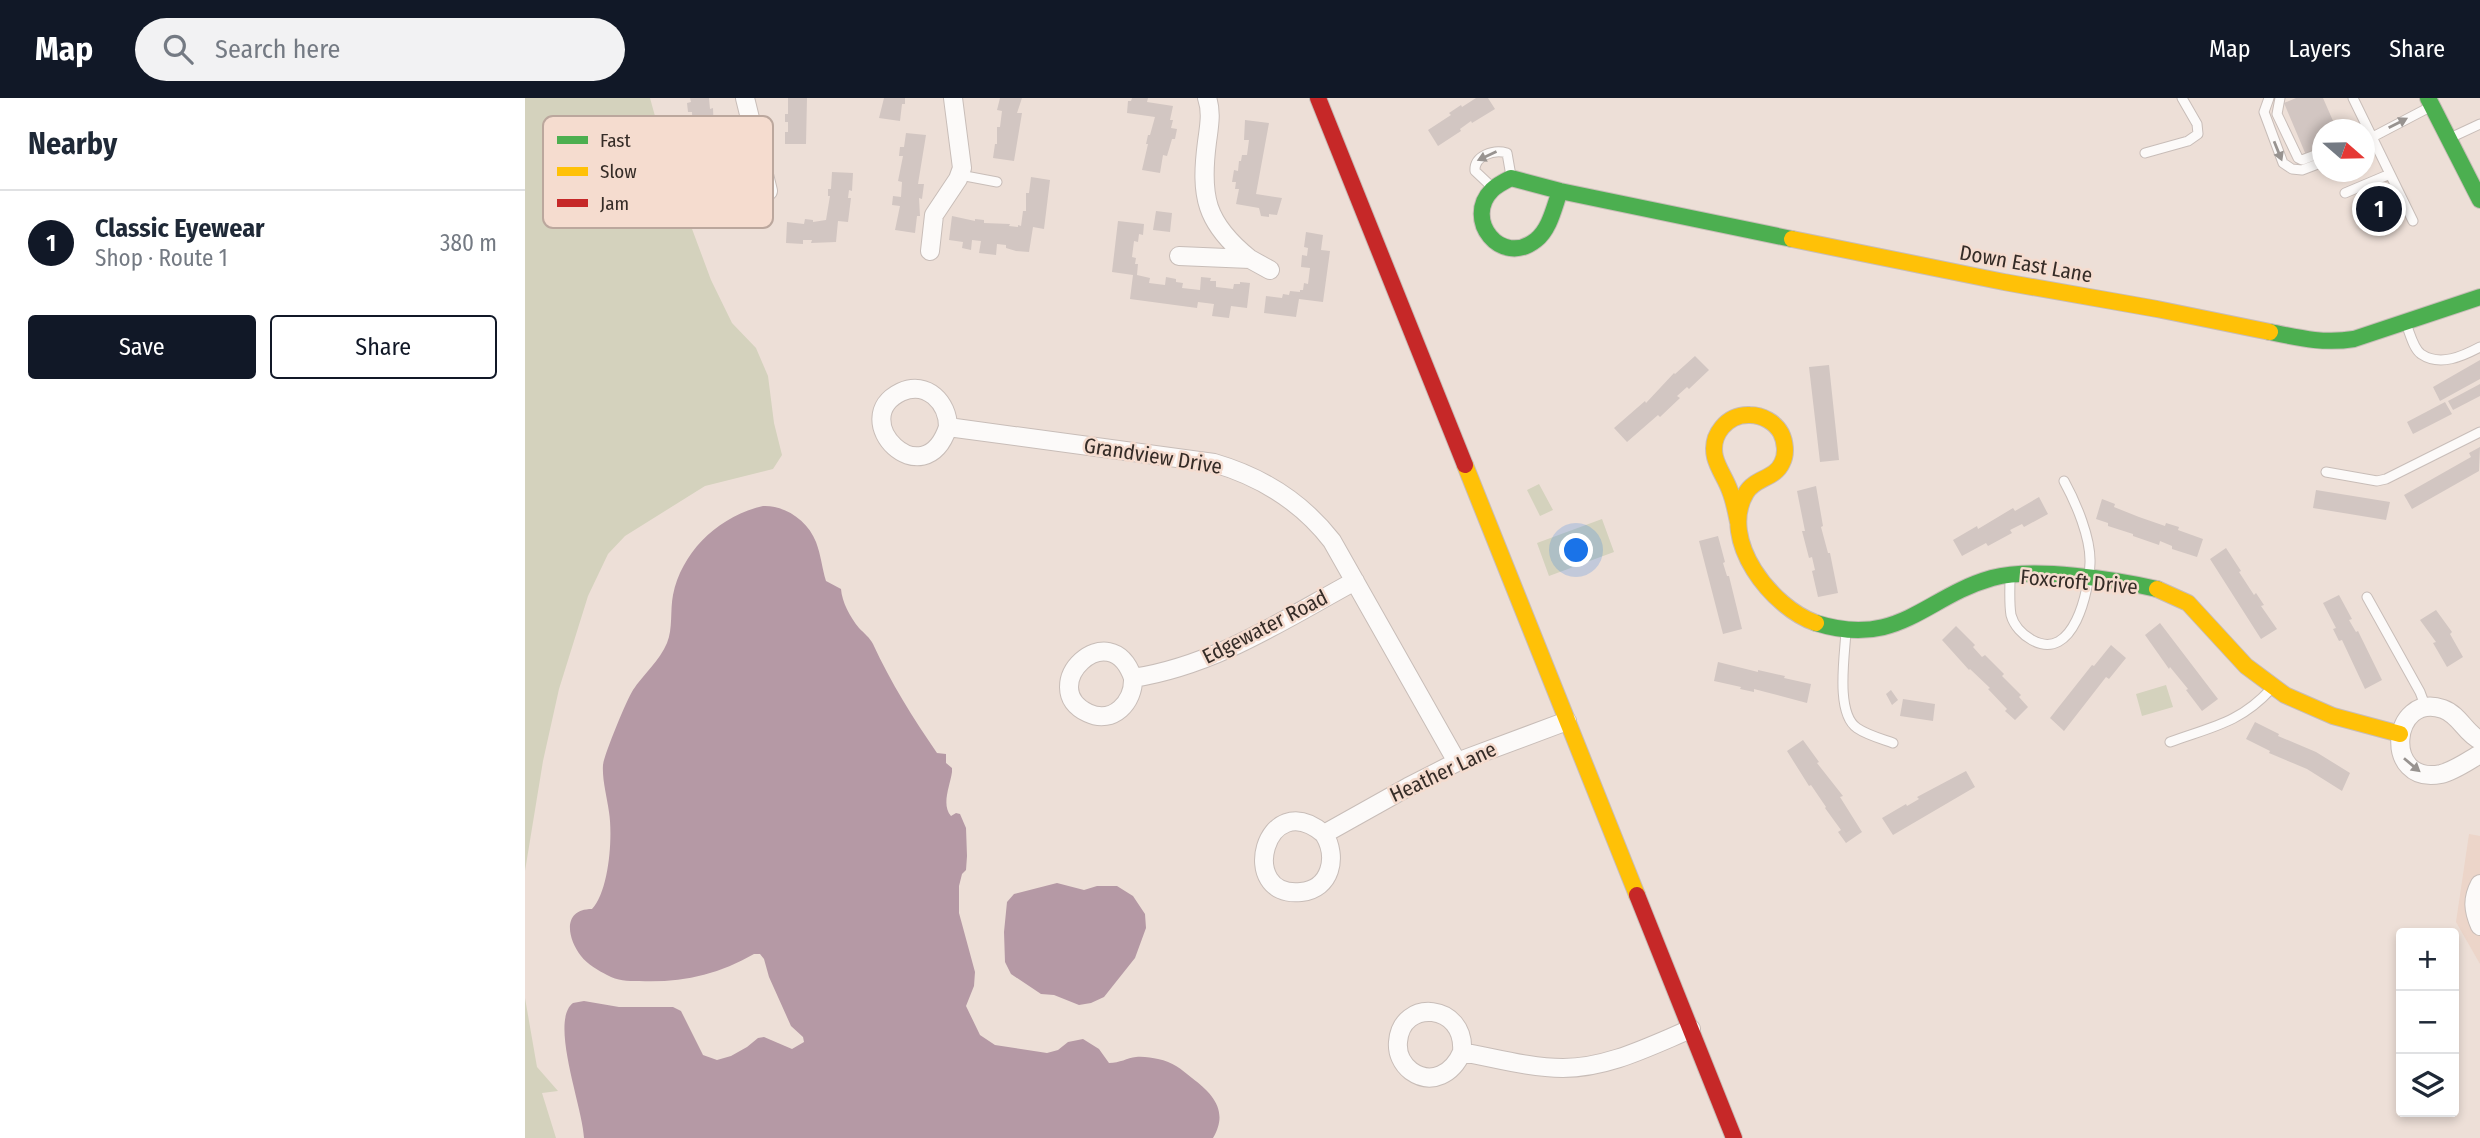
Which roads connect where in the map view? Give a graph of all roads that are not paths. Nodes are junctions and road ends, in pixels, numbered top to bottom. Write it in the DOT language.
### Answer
graph roads {
  1 [pos="745,98"];
  2 [pos="953,98"];
  3 [pos="1207,98"];
  4 [pos="1318,98"];
  5 [pos="2182,98"];
  6 [pos="2269,98"];
  7 [pos="2280,98"];
  8 [pos="2353,98"];
  9 [pos="2430,102"];
  10 [pos="749,116"];
  11 [pos="2361,119"];
  12 [pos="2480,124"];
  13 [pos="2375,135"];
  14 [pos="2448,139"];
  15 [pos="2375,150"];
  16 [pos="2145,153"];
  17 [pos="2312,156"];
  18 [pos="2312,166"];
  19 [pos="2390,174"];
  20 [pos="960,175"];
  21 [pos="1511,178"];
  22 [pos="997,183"];
  23 [pos="1493,187"];
  24 [pos="1560,191"];
  25 [pos="2345,193"];
  26 [pos="2480,200"];
  27 [pos="2413,221"];
  28 [pos="929,251"];
  29 [pos="1179,256"];
  30 [pos="1250,259"];
  31 [pos="1270,270"];
  32 [pos="2480,297"];
  33 [pos="2405,322"];
  34 [pos="2480,347"];
  35 [pos="948,428"];
  36 [pos="2480,432"];
  37 [pos="2326,472"];
  38 [pos="2064,481"];
  39 [pos="1738,522"];
  40 [pos="2010,576"];
  41 [pos="2088,579"];
  42 [pos="1355,581"];
  43 [pos="2367,597"];
  44 [pos="1846,629"];
  45 [pos="1133,678"];
  46 [pos="2272,687"];
  47 [pos="2426,708"];
  48 [pos="1567,721"];
  49 [pos="2400,734"];
  50 [pos="2480,740"];
  51 [pos="2170,742"];
  52 [pos="1893,743"];
  53 [pos="2480,754"];
  54 [pos="1457,762"];
  55 [pos="1324,834"];
  56 [pos="2480,884"];
  57 [pos="2480,926"];
  58 [pos="1691,1029"];
  59 [pos="1462,1052"];
  60 [pos="1734,1138"];
  1 -- 10 [label="street"];
  2 -- 20 [label="street"];
  3 -- 30 [label="street"];
  4 -- 48 [label="street"];
  5 -- 16 [label="lane"];
  6 -- 18 [label="lane, one-way"];
  7 -- 17 [label="lane"];
  8 -- 11 [label="lane"];
  13 -- 9 [label="lane, one-way"];
  9 -- 14 [label="street"];
  12 -- 14 [label="lane"];
  14 -- 26 [label="street"];
  15 -- 19 [label="lane"];
  19 -- 25 [label="lane"];
  19 -- 27 [label="lane"];
  20 -- 22 [label="lane"];
  20 -- 28 [label="street"];
  21 -- 23 [label="street"];
  21 -- 23 [label="lane, one-way"];
  21 -- 24 [label="street, Down East Lane"];
  23 -- 24 [label="street"];
  24 -- 33 [label="street, Down East Lane"];
  29 -- 30 [label="street"];
  30 -- 31 [label="street"];
  32 -- 33 [label="street, Down East Lane"];
  33 -- 34 [label="lane"];
  35 -- 42 [label="street, Grandview Drive"];
  36 -- 37 [label="lane"];
  38 -- 41 [label="lane"];
  39 -- 39 [label="street, Foxcroft Drive"];
  39 -- 44 [label="street, Foxcroft Drive"];
  40 -- 41 [label="street, Foxcroft Drive"];
  40 -- 41 [label="lane"];
  40 -- 44 [label="street, Foxcroft Drive"];
  41 -- 46 [label="street, Foxcroft Drive"];
  42 -- 45 [label="street, Edgewater Road"];
  42 -- 54 [label="street, Grandview Drive"];
  43 -- 47 [label="lane"];
  44 -- 52 [label="lane"];
  46 -- 49 [label="street, Foxcroft Drive"];
  46 -- 51 [label="lane"];
  47 -- 49 [label="street"];
  47 -- 50 [label="street"];
  48 -- 54 [label="street, Heather Lane"];
  48 -- 58 [label="street"];
  49 -- 53 [label="street, one-way"];
  54 -- 55 [label="street, Heather Lane"];
  55 -- 55 [label="street"];
  56 -- 57 [label="street"];
  58 -- 59 [label="street"];
  58 -- 60 [label="street"];
}
